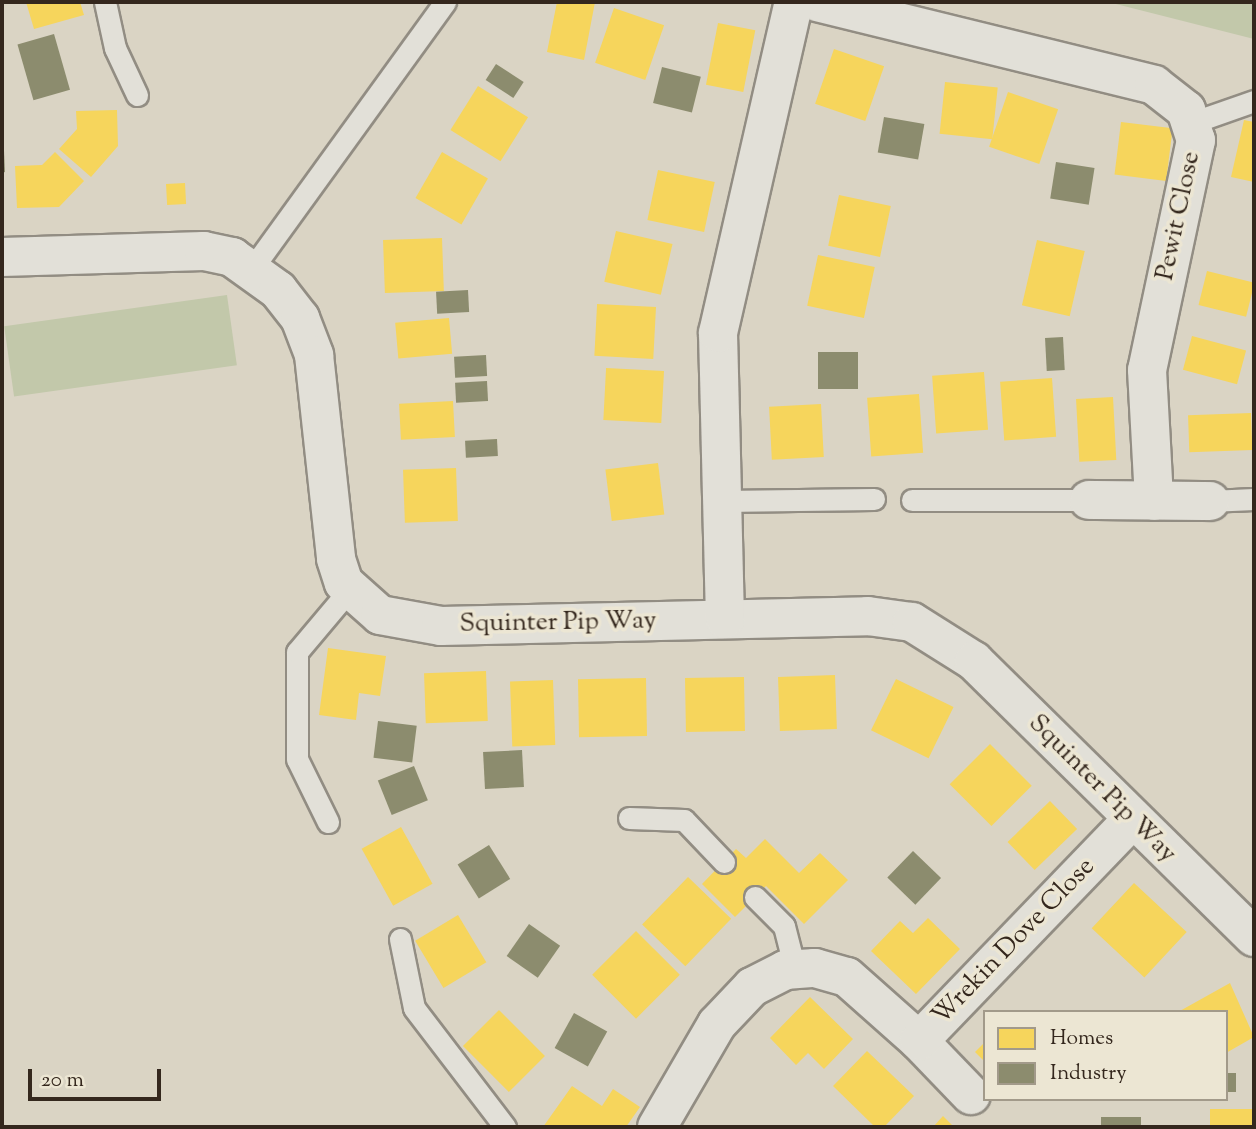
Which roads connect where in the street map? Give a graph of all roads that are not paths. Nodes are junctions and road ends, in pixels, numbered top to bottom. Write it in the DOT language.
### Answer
graph roads {
  1 [pos="105,2"];
  2 [pos="445,2"];
  3 [pos="794,2"];
  4 [pos="817,2"];
  5 [pos="137,95"];
  6 [pos="1254,102"];
  7 [pos="1194,122"];
  8 [pos="2,257"];
  9 [pos="251,270"];
  10 [pos="874,499"];
  11 [pos="1254,499"];
  12 [pos="912,500"];
  13 [pos="1089,500"];
  14 [pos="1154,500"];
  15 [pos="722,501"];
  16 [pos="1210,501"];
  17 [pos="349,589"];
  18 [pos="725,619"];
  19 [pos="629,818"];
  20 [pos="1132,820"];
  21 [pos="328,822"];
  22 [pos="724,862"];
  23 [pos="755,897"];
  24 [pos="1254,937"];
  25 [pos="400,939"];
  26 [pos="795,969"];
  27 [pos="919,1041"];
  28 [pos="971,1095"];
  29 [pos="505,1127"];
  30 [pos="657,1127"];
  1 -- 5 [label="lane"];
  2 -- 9 [label="lane"];
  3 -- 15 [label="street"];
  4 -- 7 [label="street, Pewit Close"];
  6 -- 7 [label="lane"];
  7 -- 14 [label="street, Pewit Close"];
  8 -- 9 [label="street, Squinter Pip Way"];
  9 -- 17 [label="street, Squinter Pip Way"];
  10 -- 15 [label="lane"];
  11 -- 16 [label="lane"];
  12 -- 13 [label="lane"];
  13 -- 14 [label="street"];
  14 -- 16 [label="street"];
  15 -- 18 [label="street"];
  17 -- 18 [label="street, Squinter Pip Way"];
  17 -- 21 [label="lane"];
  18 -- 20 [label="street, Squinter Pip Way"];
  19 -- 22 [label="lane"];
  20 -- 24 [label="street, Squinter Pip Way"];
  20 -- 27 [label="street, Wrekin Dove Close"];
  23 -- 26 [label="lane"];
  25 -- 29 [label="lane"];
  26 -- 27 [label="street, Wrekin Dove Close"];
  26 -- 30 [label="street"];
  27 -- 28 [label="street"];
}
